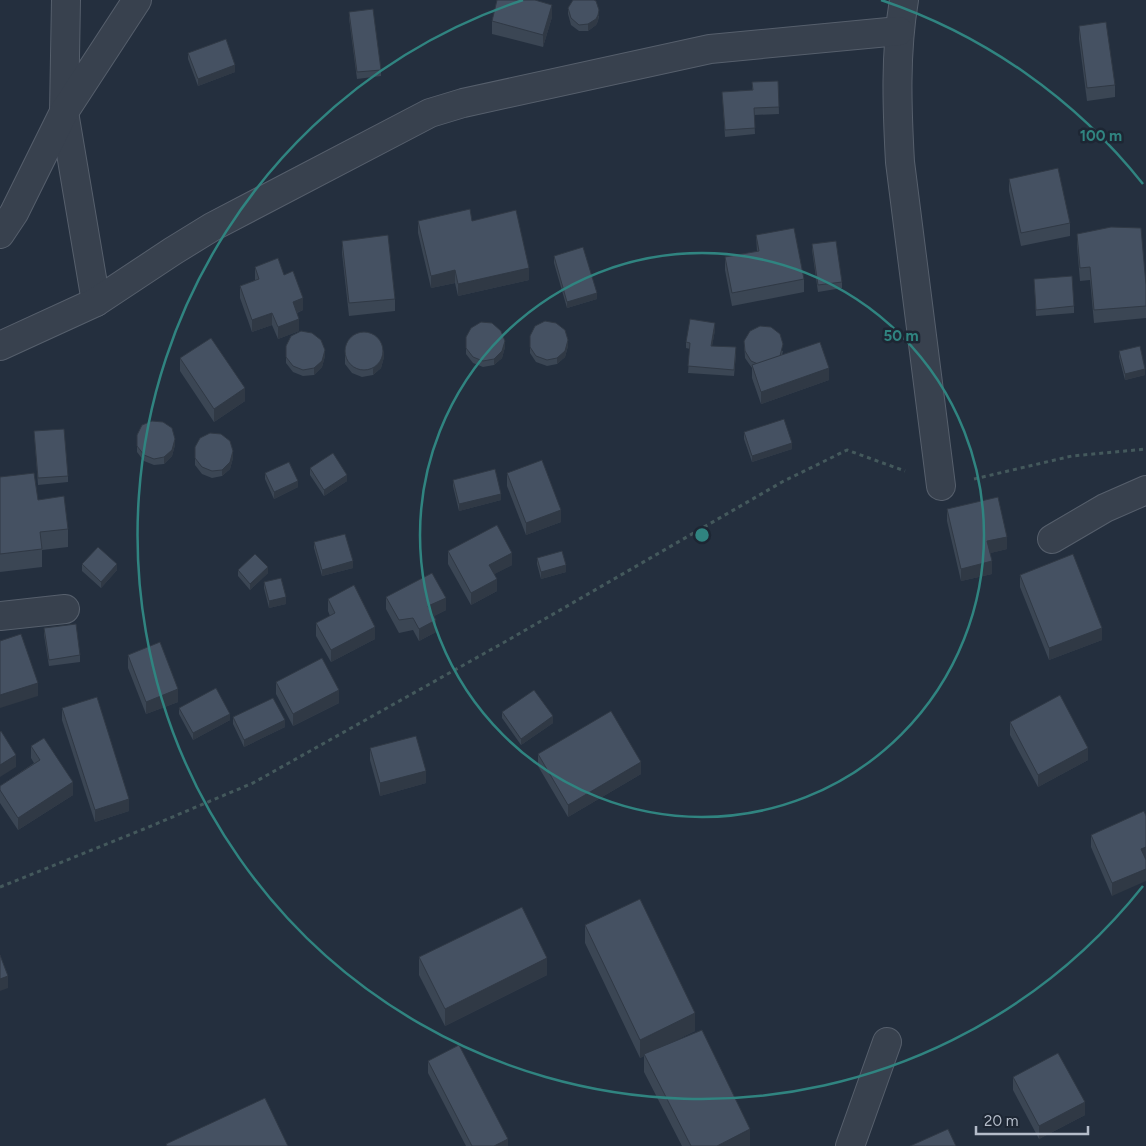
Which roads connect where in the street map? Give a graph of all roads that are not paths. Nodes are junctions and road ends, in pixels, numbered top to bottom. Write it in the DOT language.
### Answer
graph roads {
  1 [pos="66,0"];
  2 [pos="137,0"];
  3 [pos="904,0"];
  4 [pos="899,31"];
  5 [pos="64,112"];
  6 [pos="0,234"];
  7 [pos="96,302"];
  8 [pos="0,346"];
  9 [pos="941,486"];
  10 [pos="1146,490"];
  11 [pos="1052,539"];
  12 [pos="65,608"];
  13 [pos="0,616"];
  14 [pos="887,1042"];
  15 [pos="850,1146"];
  1 -- 5 [label="street"];
  2 -- 5 [label="street"];
  3 -- 4 [label="street"];
  4 -- 7 [label="street"];
  4 -- 9 [label="street"];
  5 -- 6 [label="street"];
  5 -- 7 [label="street"];
  7 -- 8 [label="street"];
  10 -- 11 [label="street"];
  12 -- 13 [label="street"];
  14 -- 15 [label="street"];
}
